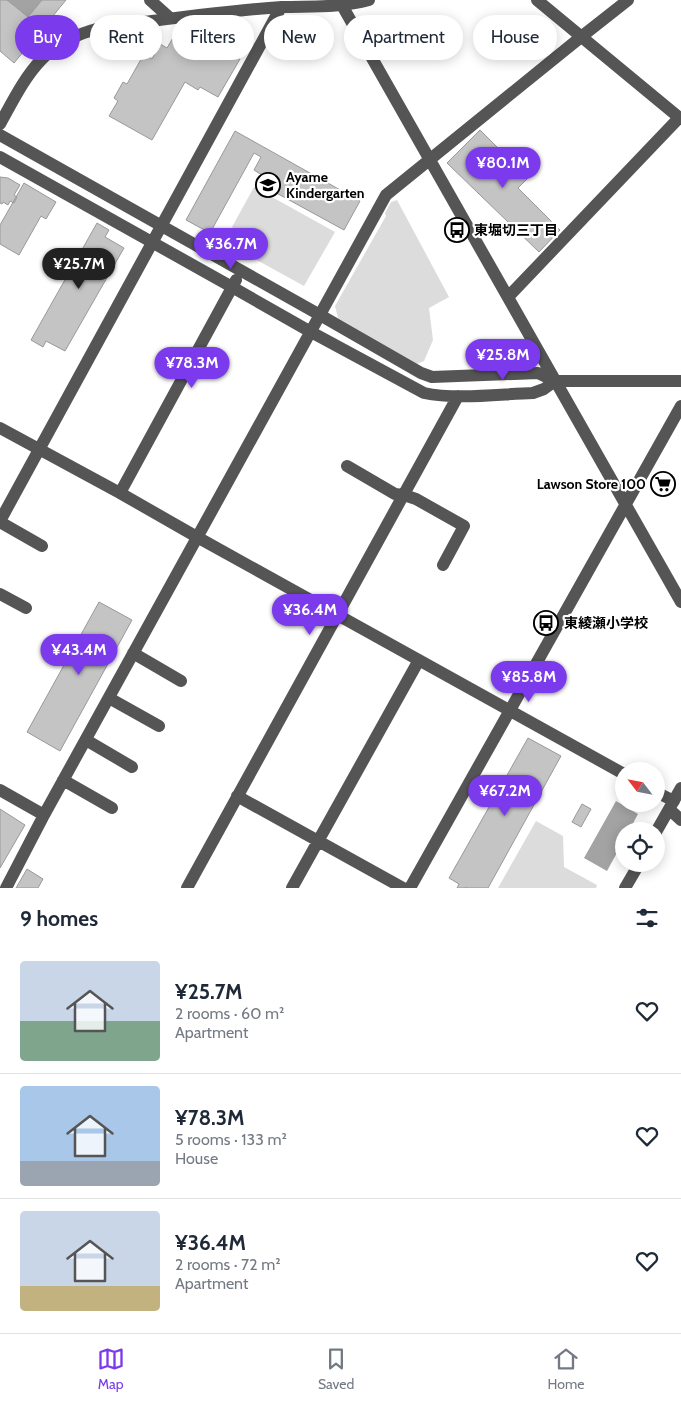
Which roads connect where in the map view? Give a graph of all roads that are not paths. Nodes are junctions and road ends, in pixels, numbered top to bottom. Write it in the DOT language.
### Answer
graph roads {
  1 [pos="150,0"];
  2 [pos="369,0"];
  3 [pos="537,0"];
  4 [pos="628,0"];
  5 [pos="340,3"];
  6 [pos="281,7"];
  7 [pos="170,18"];
  8 [pos="580,37"];
  9 [pos="680,119"];
  10 [pos="0,124"];
  11 [pos="0,135"];
  12 [pos="0,157"];
  13 [pos="430,161"];
  14 [pos="162,227"];
  15 [pos="154,242"];
  16 [pos="240,271"];
  17 [pos="232,286"];
  18 [pos="508,297"];
  19 [pos="320,315"];
  20 [pos="311,332"];
  21 [pos="555,380"];
  22 [pos="681,381"];
  23 [pos="458,396"];
  24 [pos="681,406"];
  25 [pos="0,428"];
  26 [pos="39,450"];
  27 [pos="347,466"];
  28 [pos="120,493"];
  29 [pos="404,495"];
  30 [pos="625,505"];
  31 [pos="0,522"];
  32 [pos="197,537"];
  33 [pos="42,546"];
  34 [pos="443,565"];
  35 [pos="0,594"];
  36 [pos="681,602"];
  37 [pos="26,608"];
  38 [pos="337,616"];
  39 [pos="133,653"];
  40 [pos="419,660"];
  41 [pos="181,681"];
  42 [pos="109,698"];
  43 [pos="509,711"];
  44 [pos="159,726"];
  45 [pos="86,740"];
  46 [pos="132,767"];
  47 [pos="615,769"];
  48 [pos="63,780"];
  49 [pos="681,788"];
  50 [pos="0,790"];
  51 [pos="237,796"];
  52 [pos="665,800"];
  53 [pos="671,805"];
  54 [pos="112,808"];
  55 [pos="44,814"];
  56 [pos="681,820"];
  57 [pos="662,822"];
  58 [pos="318,841"];
  59 [pos="634,872"];
  60 [pos="6,888"];
  61 [pos="187,888"];
  62 [pos="292,888"];
  63 [pos="403,888"];
  64 [pos="410,888"];
  65 [pos="625,888"];
  1 -- 7 [label="street"];
  2 -- 5 [label="street"];
  3 -- 8 [label="street"];
  4 -- 8 [label="street"];
  5 -- 6 [label="street"];
  5 -- 13 [label="street"];
  6 -- 7 [label="street"];
  6 -- 14 [label="street"];
  7 -- 10 [label="street"];
  8 -- 9 [label="street"];
  8 -- 13 [label="street"];
  9 -- 18 [label="street"];
  11 -- 14 [label="street"];
  12 -- 15 [label="street"];
  13 -- 18 [label="street"];
  13 -- 19 [label="street"];
  14 -- 15 [label="street"];
  14 -- 16 [label="street"];
  15 -- 17 [label="street"];
  15 -- 26 [label="street"];
  16 -- 17 [label="street"];
  16 -- 19 [label="street"];
  17 -- 20 [label="street"];
  17 -- 28 [label="street"];
  18 -- 21 [label="street"];
  19 -- 20 [label="street"];
  19 -- 21 [label="street"];
  20 -- 23 [label="street"];
  20 -- 32 [label="street"];
  21 -- 22 [label="street"];
  21 -- 23 [label="street"];
  21 -- 30 [label="street"];
  23 -- 29 [label="street"];
  24 -- 30 [label="street"];
  25 -- 26 [label="street"];
  26 -- 28 [label="street"];
  26 -- 31 [label="street"];
  27 -- 29 [label="street"];
  28 -- 32 [label="street"];
  29 -- 34 [label="street"];
  29 -- 38 [label="street"];
  30 -- 36 [label="street"];
  30 -- 43 [label="street"];
  31 -- 33 [label="street"];
  32 -- 38 [label="street"];
  32 -- 39 [label="street"];
  35 -- 37 [label="street"];
  38 -- 40 [label="street"];
  38 -- 51 [label="street"];
  39 -- 41 [label="street"];
  39 -- 42 [label="street"];
  40 -- 43 [label="street"];
  40 -- 58 [label="street"];
  42 -- 44 [label="street"];
  42 -- 45 [label="street"];
  43 -- 47 [label="street"];
  43 -- 64 [label="street"];
  45 -- 46 [label="street"];
  45 -- 48 [label="street"];
  48 -- 54 [label="street"];
  48 -- 55 [label="street"];
  49 -- 53 [label="street"];
  50 -- 55 [label="street"];
  51 -- 58 [label="street"];
  51 -- 61 [label="street"];
  52 -- 53 [label="street"];
  53 -- 56 [label="street"];
  53 -- 57 [label="street"];
  55 -- 60 [label="street"];
  58 -- 62 [label="street"];
  58 -- 63 [label="street"];
  59 -- 65 [label="street"];
}
